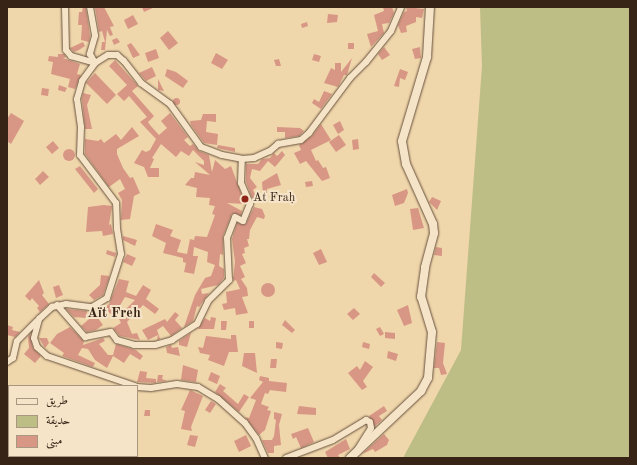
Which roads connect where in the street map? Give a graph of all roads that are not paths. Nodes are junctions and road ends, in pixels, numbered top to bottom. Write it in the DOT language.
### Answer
graph roads {
  1 [pos="65,7"];
  2 [pos="90,7"];
  3 [pos="401,7"];
  4 [pos="430,7"];
  5 [pos="95,63"];
  6 [pos="242,159"];
  7 [pos="57,305"];
  8 [pos="39,319"];
  9 [pos="7,362"];
  10 [pos="133,385"];
  11 [pos="138,386"];
  12 [pos="357,452"];
  13 [pos="265,458"];
  14 [pos="286,458"];
  15 [pos="350,458"];
  1 -- 5 [label="street"];
  2 -- 5 [label="street"];
  3 -- 6 [label="street"];
  4 -- 12 [label="main road"];
  5 -- 6 [label="street"];
  5 -- 7 [label="street"];
  6 -- 7 [label="street"];
  7 -- 8 [label="street"];
  8 -- 9 [label="street"];
  8 -- 10 [label="street"];
  11 -- 13 [label="street"];
  12 -- 14 [label="street"];
  12 -- 15 [label="main road"];
}
